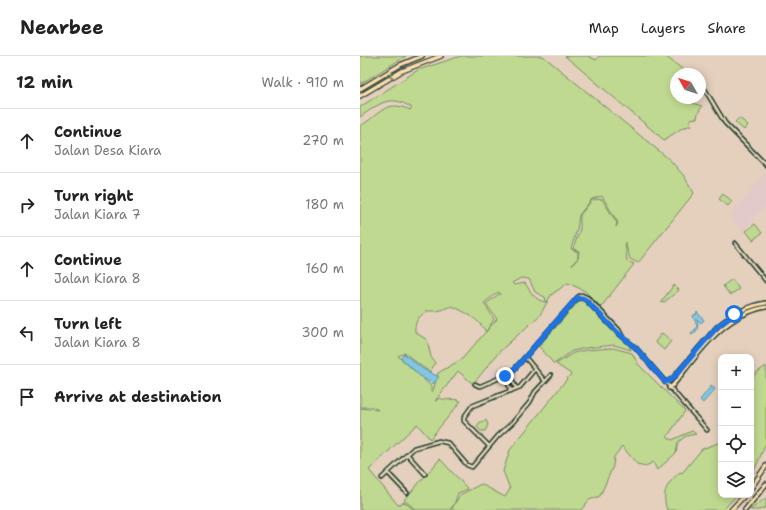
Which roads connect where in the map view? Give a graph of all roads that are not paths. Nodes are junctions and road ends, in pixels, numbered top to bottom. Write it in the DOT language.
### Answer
graph roads {
  1 [pos="422,56"];
  2 [pos="441,56"];
  3 [pos="360,89"];
  4 [pos="706,91"];
  5 [pos="360,96"];
  6 [pos="766,164"];
  7 [pos="735,243"];
  8 [pos="766,281"];
  9 [pos="766,303"];
  10 [pos="766,308"];
  11 [pos="525,357"];
  12 [pos="535,369"];
  13 [pos="509,374"];
  14 [pos="550,375"];
  15 [pos="505,376"];
  16 [pos="545,381"];
  17 [pos="665,382"];
  18 [pos="476,384"];
  19 [pos="516,388"];
  20 [pos="669,388"];
  21 [pos="511,390"];
  22 [pos="707,430"];
  23 [pos="489,446"];
  24 [pos="408,454"];
  25 [pos="766,466"];
  26 [pos="388,473"];
  27 [pos="425,474"];
  28 [pos="382,478"];
  29 [pos="754,484"];
  30 [pos="766,484"];
  31 [pos="407,493"];
  32 [pos="742,498"];
  33 [pos="730,510"];
  34 [pos="745,510"];
  1 -- 3 [label="highway"];
  2 -- 5 [label="highway, one-way"];
  4 -- 6 [label="street"];
  7 -- 8 [label="street"];
  9 -- 17 [label="main road"];
  10 -- 20 [label="main road"];
  11 -- 12 [label="street"];
  11 -- 13 [label="street"];
  11 -- 17 [label="street"];
  12 -- 16 [label="street"];
  12 -- 19 [label="street"];
  13 -- 15 [label="street"];
  13 -- 19 [label="street"];
  14 -- 16 [label="street"];
  15 -- 18 [label="street"];
  15 -- 21 [label="street"];
  16 -- 23 [label="street"];
  17 -- 20 [label="street"];
  19 -- 21 [label="street"];
  20 -- 22 [label="street"];
  21 -- 23 [label="street"];
  23 -- 24 [label="street"];
  24 -- 26 [label="street"];
  24 -- 27 [label="street"];
  25 -- 29 [label="highway"];
  26 -- 28 [label="street"];
  26 -- 31 [label="street"];
  30 -- 34 [label="highway"];
  32 -- 33 [label="highway"];
}
